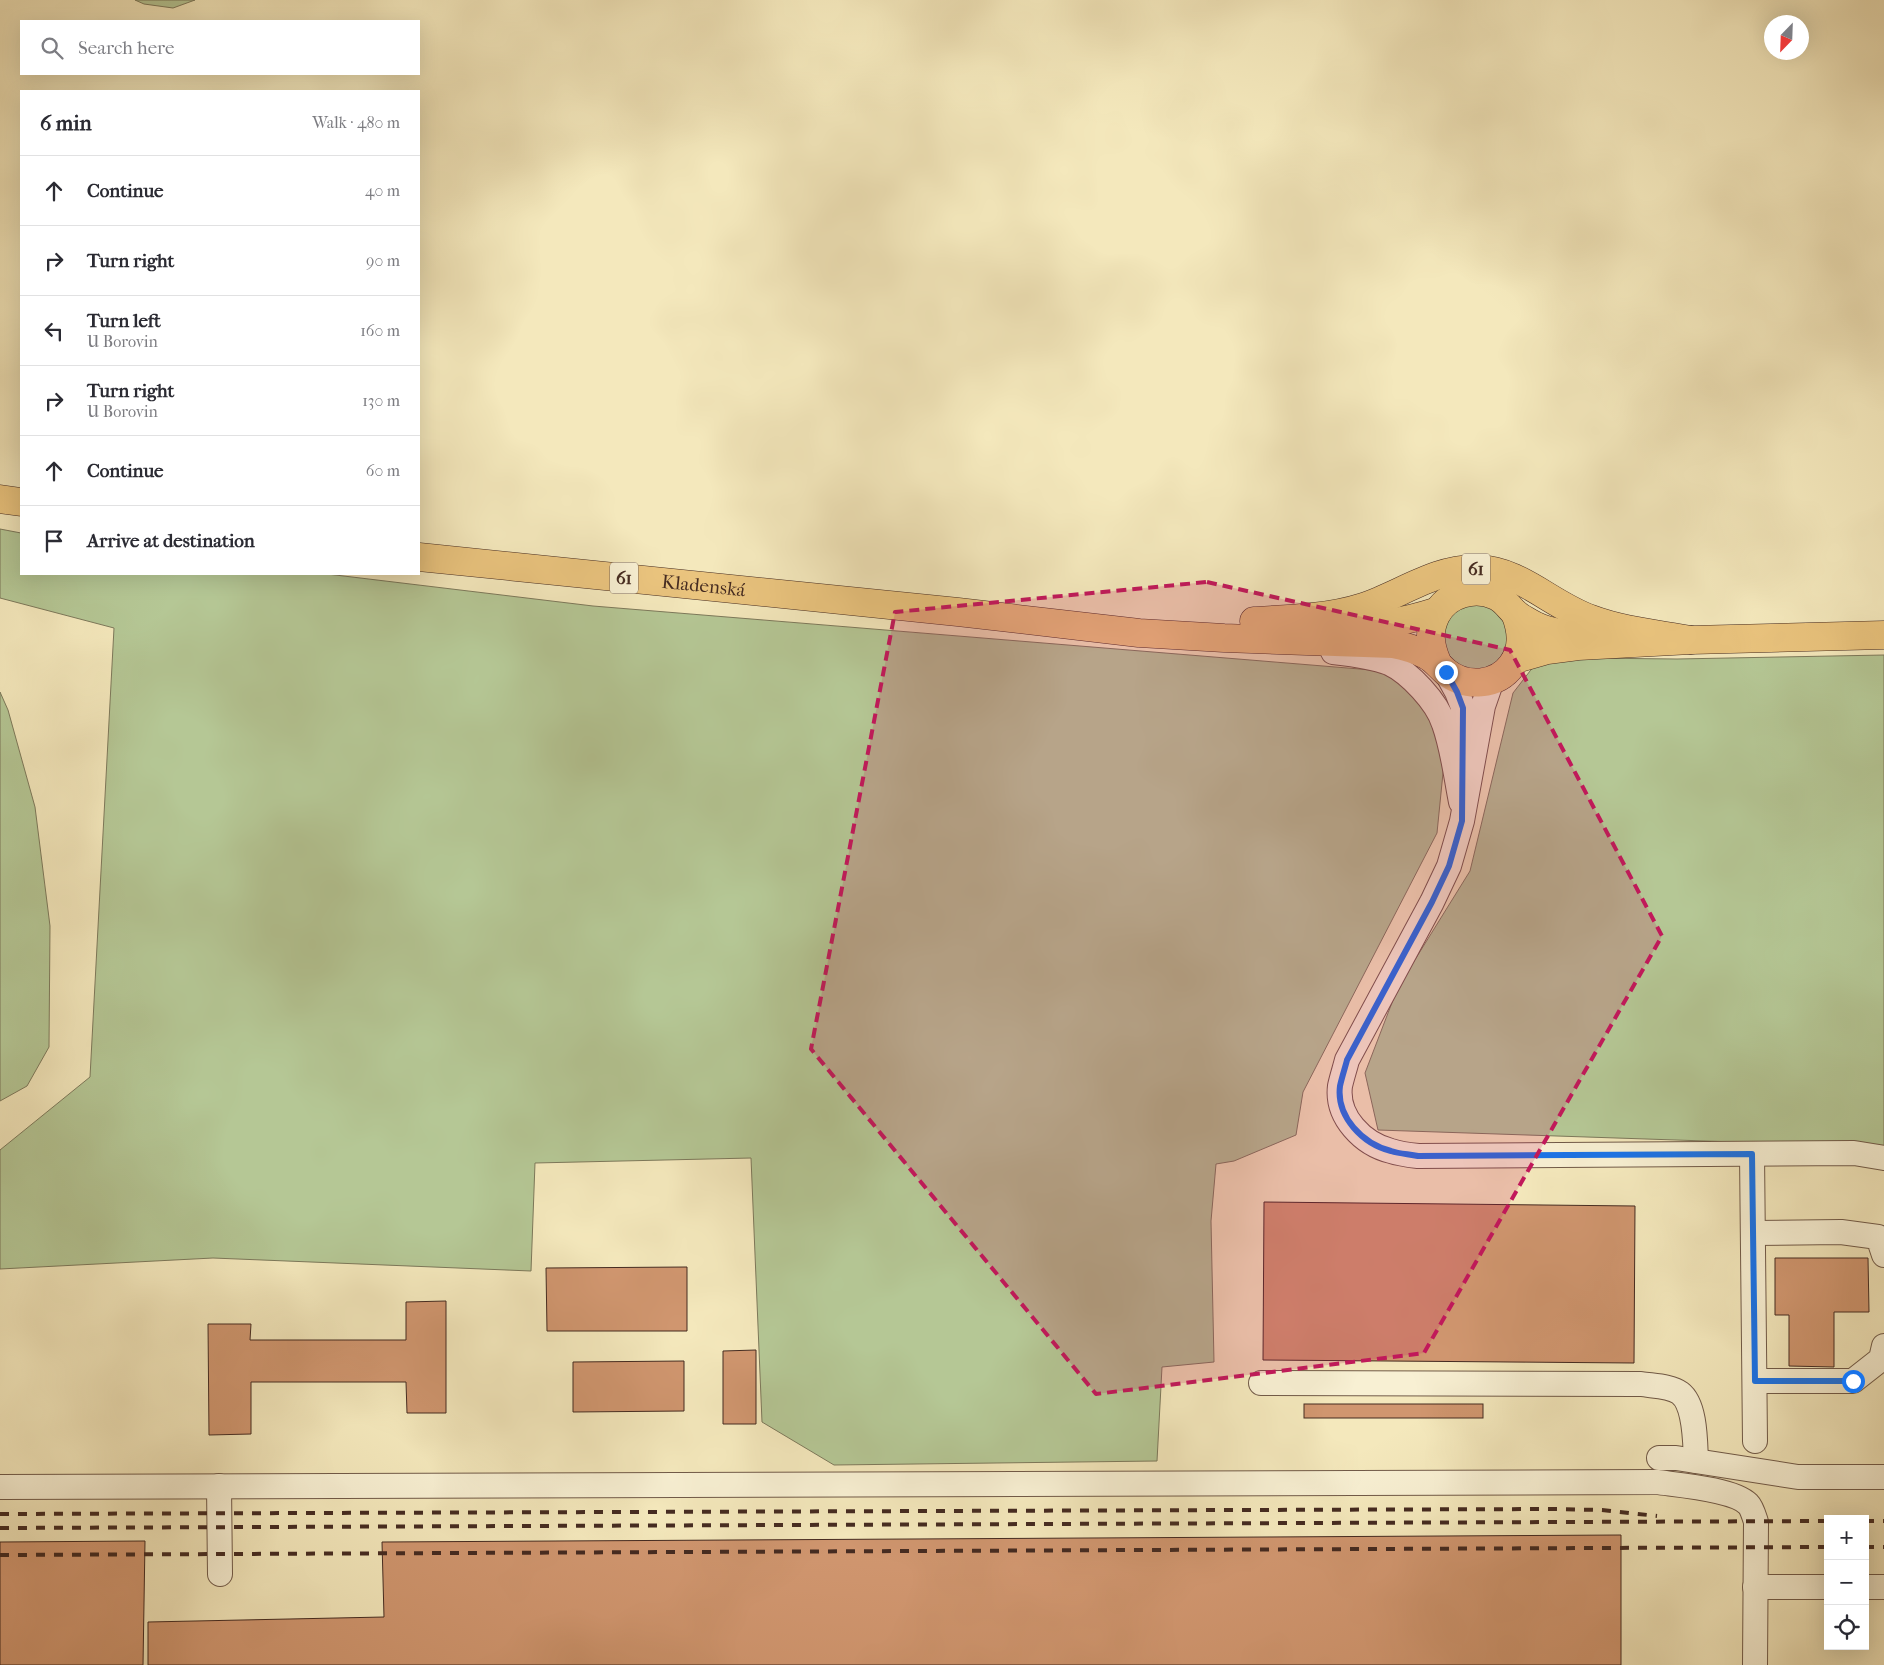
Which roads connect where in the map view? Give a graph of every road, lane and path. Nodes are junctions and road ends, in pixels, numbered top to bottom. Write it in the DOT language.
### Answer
graph roads {
  1 [pos="0,499"];
  2 [pos="20,502"];
  3 [pos="420,557"];
  4 [pos="1438,611"];
  5 [pos="958,612"];
  6 [pos="1515,614"];
  7 [pos="1254,621"];
  8 [pos="1884,635"];
  9 [pos="1224,638"];
  10 [pos="1691,640"];
  11 [pos="1516,659"];
  12 [pos="1441,667"];
  13 [pos="1492,680"];
  14 [pos="1462,814"];
  15 [pos="1752,1154"];
  16 [pos="1884,1158"];
  17 [pos="1753,1233"];
  18 [pos="1884,1255"];
  19 [pos="1884,1346"];
  20 [pos="1755,1381"];
  21 [pos="1261,1383"];
  22 [pos="1756,1441"];
  23 [pos="1659,1458"];
  24 [pos="1696,1461"];
  25 [pos="1884,1477"];
  26 [pos="220,1486"];
  27 [pos="0,1487"];
  28 [pos="220,1574"];
  29 [pos="1755,1587"];
  30 [pos="1824,1587"];
  31 [pos="1869,1587"];
  32 [pos="1884,1587"];
  33 [pos="1755,1665"];
  1 -- 2 [label="main road"];
  3 -- 5 [label="main road, Kladenská / 61"];
  4 -- 6 [label="main road, 61"];
  4 -- 7 [label="main road, 61"];
  4 -- 12 [label="main road"];
  5 -- 7 [label="main road, 61"];
  5 -- 9 [label="main road, 61"];
  6 -- 10 [label="main road, 61"];
  6 -- 11 [label="main road"];
  7 -- 10 [label="main road, 61"];
  8 -- 10 [label="main road, 61"];
  9 -- 12 [label="main road, 61"];
  9 -- 14 [label="street"];
  10 -- 11 [label="main road, 61"];
  11 -- 13 [label="main road, 61"];
  12 -- 13 [label="main road, 61"];
  12 -- 14 [label="street"];
  13 -- 14 [label="street"];
  14 -- 15 [label="street"];
  15 -- 16 [label="street"];
  15 -- 17 [label="street"];
  17 -- 18 [label="street"];
  17 -- 20 [label="street"];
  19 -- 20 [label="street"];
  20 -- 22 [label="street"];
  21 -- 24 [label="street"];
  23 -- 24 [label="street"];
  24 -- 25 [label="street"];
  26 -- 27 [label="street"];
  26 -- 28 [label="street"];
  26 -- 29 [label="street"];
  29 -- 30 [label="street"];
  29 -- 33 [label="street"];
  31 -- 32 [label="street"];
}
